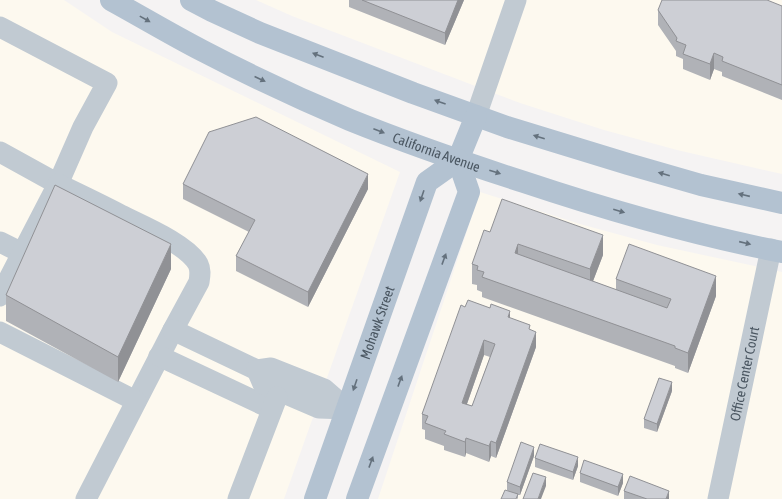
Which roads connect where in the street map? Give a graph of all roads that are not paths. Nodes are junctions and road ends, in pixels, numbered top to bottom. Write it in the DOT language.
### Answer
graph roads {
  1 [pos="111,0"];
  2 [pos="191,0"];
  3 [pos="516,0"];
  4 [pos="0,27"];
  5 [pos="476,116"];
  6 [pos="0,152"];
  7 [pos="458,160"];
  8 [pos="58,184"];
  9 [pos="782,203"];
  10 [pos="0,242"];
  11 [pos="778,247"];
  12 [pos="22,253"];
  13 [pos="0,296"];
  14 [pos="172,330"];
  15 [pos="0,332"];
  16 [pos="159,356"];
  17 [pos="257,370"];
  18 [pos="276,400"];
  19 [pos="136,401"];
  20 [pos="347,409"];
  21 [pos="86,499"];
  22 [pos="238,499"];
  23 [pos="315,499"];
  24 [pos="357,499"];
  25 [pos="718,499"];
  1 -- 7 [label="main road, California Avenue, one-way"];
  5 -- 2 [label="main road, one-way"];
  3 -- 5 [label="street"];
  4 -- 8 [label="street"];
  5 -- 7 [label="main road"];
  9 -- 5 [label="main road, one-way"];
  6 -- 8 [label="street"];
  7 -- 11 [label="main road, California Avenue, one-way"];
  7 -- 20 [label="main road, Mohawk Street, one-way"];
  24 -- 7 [label="main road, one-way"];
  8 -- 12 [label="street"];
  8 -- 14 [label="street"];
  10 -- 12 [label="street"];
  11 -- 25 [label="street, Office Center Court"];
  12 -- 13 [label="street"];
  14 -- 16 [label="street"];
  14 -- 17 [label="street"];
  15 -- 19 [label="street"];
  16 -- 18 [label="street"];
  16 -- 19 [label="street"];
  17 -- 18 [label="street"];
  17 -- 20 [label="street"];
  18 -- 20 [label="street"];
  18 -- 22 [label="street"];
  19 -- 21 [label="street"];
  20 -- 23 [label="main road, Mohawk Street"];
}
